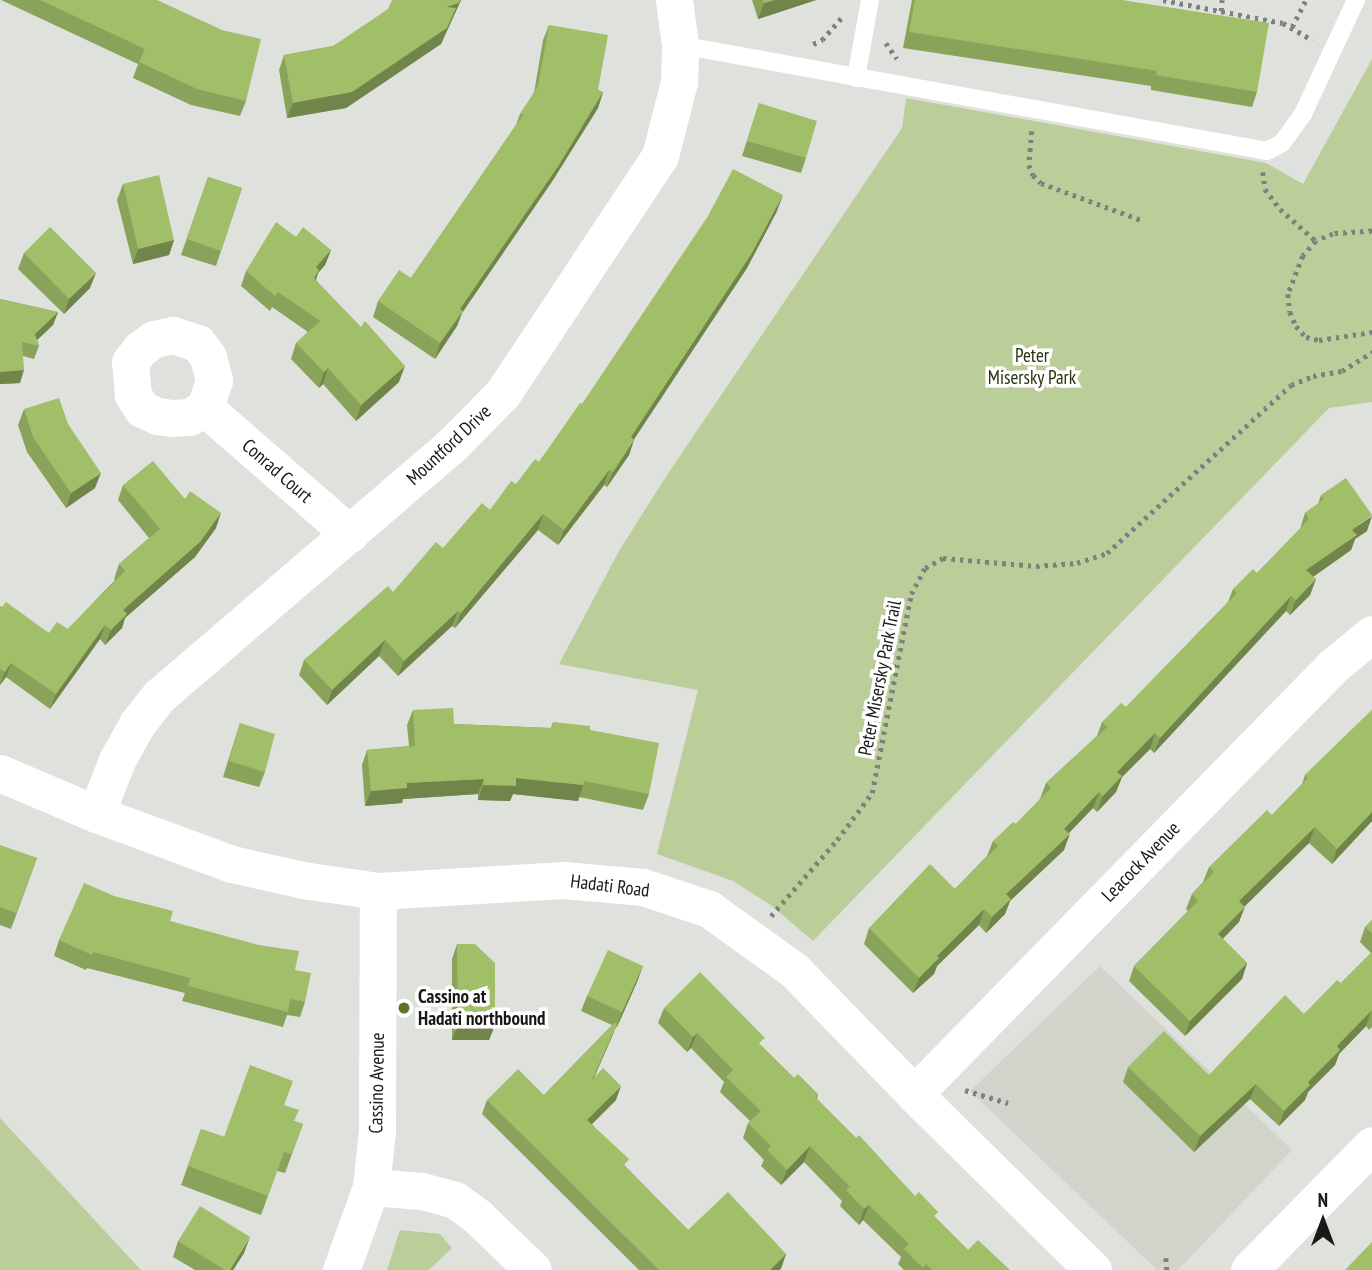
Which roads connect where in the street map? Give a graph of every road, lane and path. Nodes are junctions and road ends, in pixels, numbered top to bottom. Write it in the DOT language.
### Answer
graph roads {
  1 [pos="674,0"];
  2 [pos="870,0"];
  3 [pos="1163,0"];
  4 [pos="1222,0"];
  5 [pos="1306,0"];
  6 [pos="1356,0"];
  7 [pos="846,7"];
  8 [pos="1221,10"];
  9 [pos="1292,27"];
  10 [pos="882,33"];
  11 [pos="810,45"];
  12 [pos="680,46"];
  13 [pos="1306,51"];
  14 [pos="900,62"];
  15 [pos="856,78"];
  16 [pos="1036,110"];
  17 [pos="1267,150"];
  18 [pos="1142,220"];
  19 [pos="1372,231"];
  20 [pos="1316,241"];
  21 [pos="1372,332"];
  22 [pos="1372,352"];
  23 [pos="205,408"];
  24 [pos="350,534"];
  25 [pos="1372,635"];
  26 [pos="0,774"];
  27 [pos="96,814"];
  28 [pos="378,891"];
  29 [pos="777,910"];
  30 [pos="926,1082"];
  31 [pos="1008,1102"];
  32 [pos="1372,1145"];
  33 [pos="371,1187"];
  34 [pos="1166,1258"];
  35 [pos="341,1270"];
  36 [pos="533,1270"];
  37 [pos="1093,1270"];
  38 [pos="1167,1270"];
  39 [pos="1249,1270"];
  1 -- 12 [label="street, Mountford Drive"];
  2 -- 15 [label="lane"];
  3 -- 8 [label="path"];
  4 -- 8 [label="path"];
  5 -- 9 [label="path"];
  6 -- 17 [label="lane"];
  7 -- 11 [label="path"];
  8 -- 9 [label="path"];
  9 -- 13 [label="path"];
  10 -- 14 [label="path"];
  12 -- 15 [label="lane"];
  12 -- 24 [label="street, Mountford Drive"];
  15 -- 16 [label="lane"];
  16 -- 17 [label="lane"];
  16 -- 18 [label="path"];
  17 -- 20 [label="path"];
  19 -- 20 [label="path"];
  20 -- 21 [label="path"];
  22 -- 29 [label="path, Peter Misersky Park Trail"];
  23 -- 24 [label="street, Conrad Court"];
  24 -- 27 [label="street, Mountford Drive"];
  25 -- 30 [label="street, Leacock Avenue"];
  26 -- 27 [label="street, Hadati Road"];
  27 -- 28 [label="street, Hadati Road"];
  28 -- 30 [label="street, Hadati Road"];
  28 -- 33 [label="street, Cassino Avenue"];
  30 -- 31 [label="path"];
  30 -- 37 [label="street, Hadati Road"];
  32 -- 39 [label="street"];
  33 -- 35 [label="street, Cassino Avenue"];
  33 -- 36 [label="street"];
  34 -- 38 [label="path"];
}
